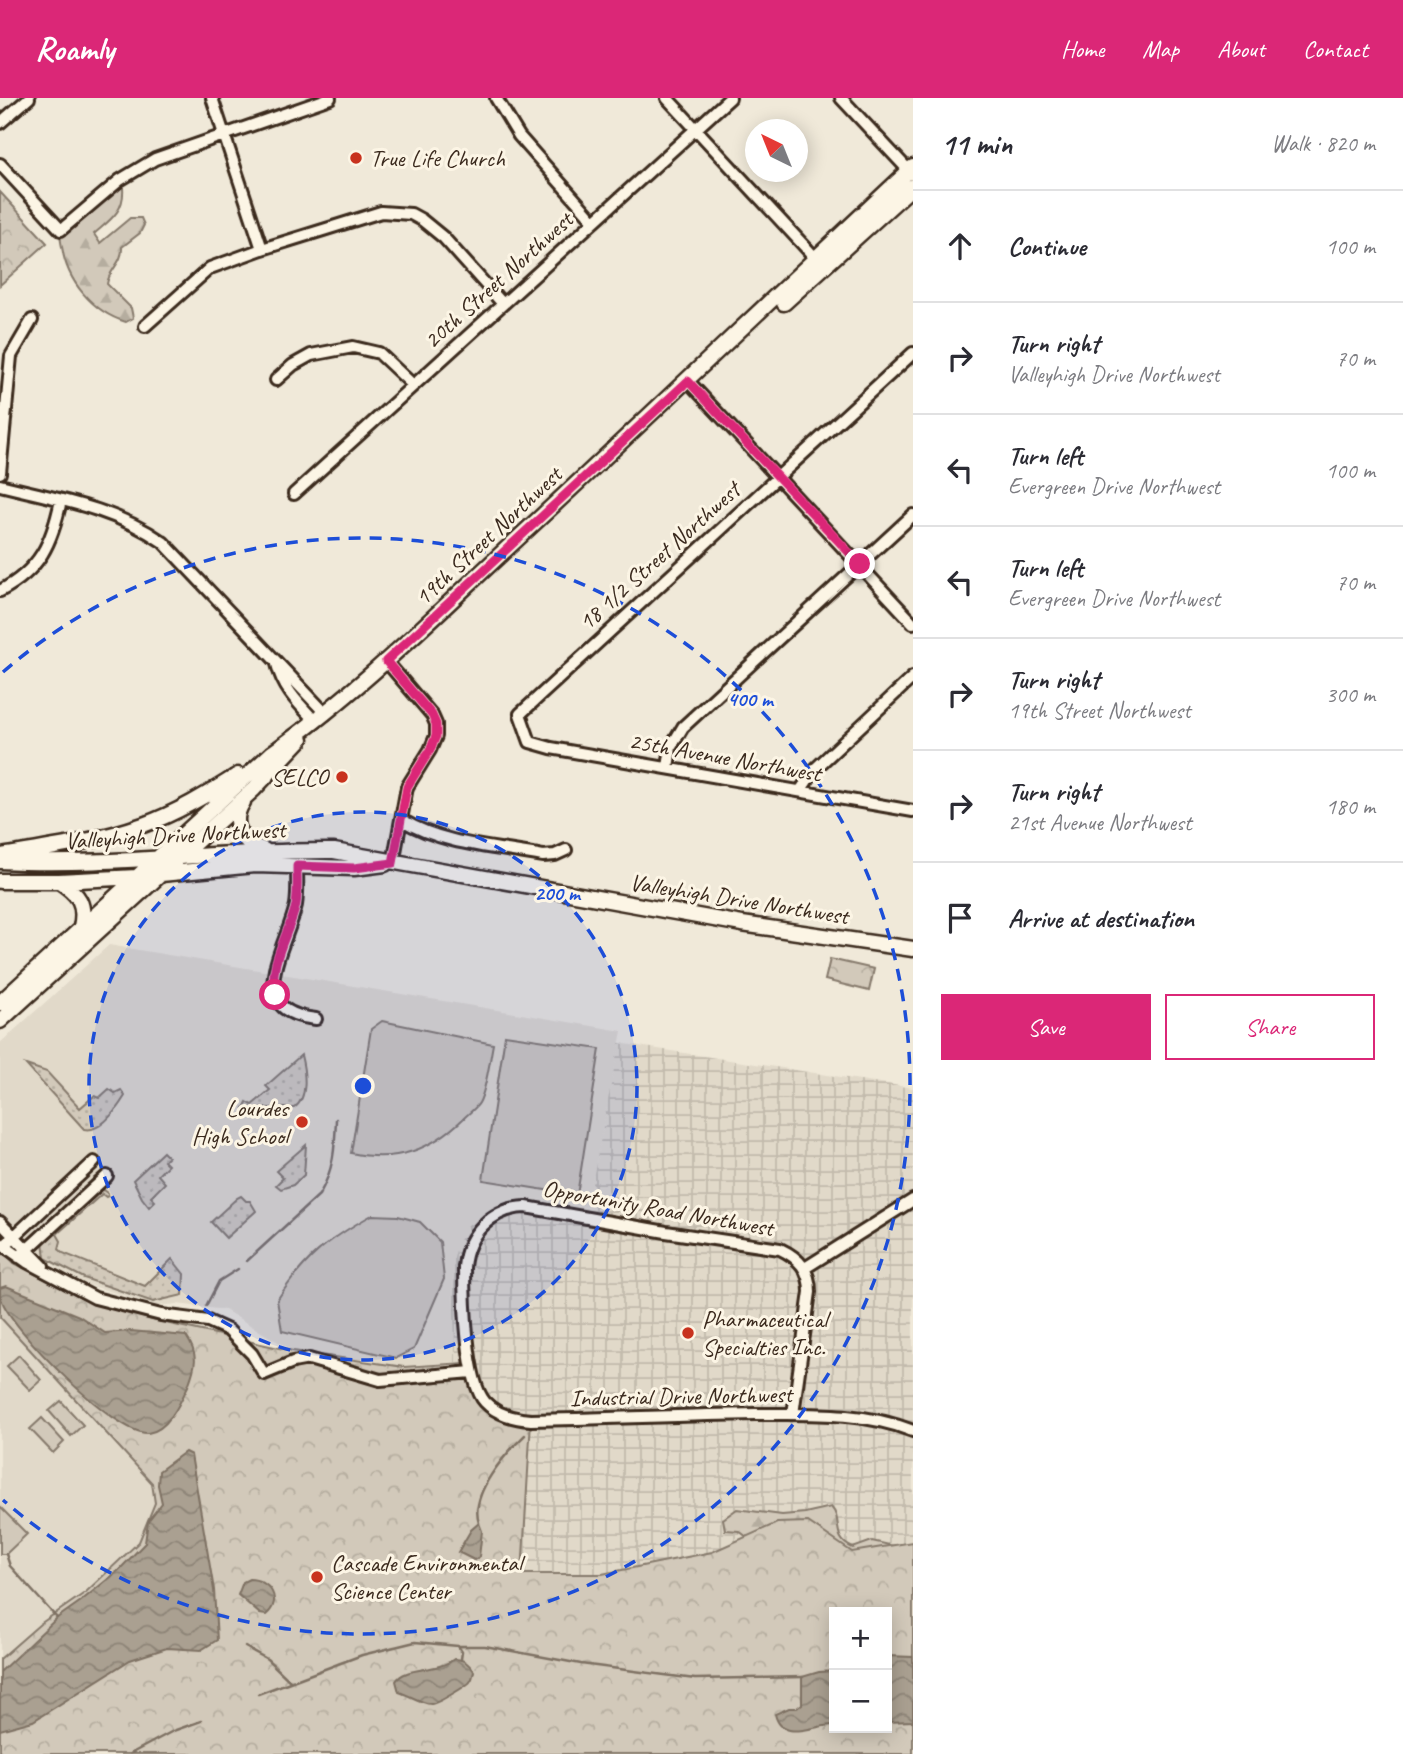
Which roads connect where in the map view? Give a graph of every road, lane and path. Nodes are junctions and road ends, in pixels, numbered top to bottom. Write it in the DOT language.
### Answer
graph roads {
  1 [pos="29,98"];
  2 [pos="212,98"];
  3 [pos="330,98"];
  4 [pos="496,98"];
  5 [pos="667,98"];
  6 [pos="730,98"];
  7 [pos="841,98"];
  8 [pos="0,123"];
  9 [pos="695,130"];
  10 [pos="223,133"];
  11 [pos="0,164"];
  12 [pos="912,171"];
  13 [pos="913,186"];
  14 [pos="594,221"];
  15 [pos="262,249"];
  16 [pos="820,264"];
  17 [pos="503,304"];
  18 [pos="32,320"];
  19 [pos="145,326"];
  20 [pos="913,353"];
  21 [pos="276,380"];
  22 [pos="688,381"];
  23 [pos="413,385"];
  24 [pos="0,473"];
  25 [pos="777,477"];
  26 [pos="0,485"];
  27 [pos="294,494"];
  28 [pos="61,500"];
  29 [pos="913,515"];
  30 [pos="860,564"];
  31 [pos="0,591"];
  32 [pos="913,622"];
  33 [pos="386,661"];
  34 [pos="913,677"];
  35 [pos="321,718"];
  36 [pos="530,742"];
  37 [pos="272,753"];
  38 [pos="668,768"];
  39 [pos="254,789"];
  40 [pos="800,791"];
  41 [pos="913,811"];
  42 [pos="402,820"];
  43 [pos="566,850"];
  44 [pos="268,851"];
  45 [pos="0,856"];
  46 [pos="180,856"];
  47 [pos="0,861"];
  48 [pos="393,863"];
  49 [pos="297,866"];
  50 [pos="158,867"];
  51 [pos="136,877"];
  52 [pos="0,881"];
  53 [pos="59,881"];
  54 [pos="82,927"];
  55 [pos="913,949"];
  56 [pos="0,1003"];
  57 [pos="316,1019"];
  58 [pos="0,1021"];
  59 [pos="94,1162"];
  60 [pos="107,1176"];
  61 [pos="913,1200"];
  62 [pos="0,1223"];
  63 [pos="14,1235"];
  64 [pos="2,1244"];
  65 [pos="23,1253"];
  66 [pos="804,1268"];
  67 [pos="472,1372"];
  68 [pos="793,1414"];
  69 [pos="913,1431"];
  1 -- 8 [label="street"];
  2 -- 10 [label="street"];
  3 -- 10 [label="street"];
  4 -- 14 [label="street"];
  5 -- 9 [label="street"];
  6 -- 9 [label="street, 20th Street Northwest"];
  7 -- 12 [label="street"];
  9 -- 14 [label="street, 20th Street Northwest"];
  9 -- 16 [label="street"];
  10 -- 11 [label="street"];
  10 -- 15 [label="street"];
  12 -- 16 [label="main road, 19th Street Northwest"];
  13 -- 16 [label="main road, 19th Street Northwest"];
  14 -- 17 [label="street, 20th Street Northwest"];
  15 -- 17 [label="street"];
  15 -- 19 [label="street"];
  16 -- 22 [label="main road, 19th Street Northwest"];
  17 -- 23 [label="street, 20th Street Northwest"];
  18 -- 24 [label="street"];
  20 -- 25 [label="street, 18 1/2 Street Northwest"];
  21 -- 23 [label="street"];
  22 -- 25 [label="street"];
  22 -- 33 [label="main road, 19th Street Northwest"];
  23 -- 27 [label="street, 20th Street Northwest"];
  25 -- 30 [label="street"];
  25 -- 36 [label="street, 18 1/2 Street Northwest"];
  26 -- 28 [label="street"];
  28 -- 31 [label="street"];
  28 -- 35 [label="street"];
  29 -- 30 [label="street"];
  30 -- 32 [label="street"];
  30 -- 38 [label="street"];
  33 -- 35 [label="main road, 19th Street Northwest"];
  33 -- 42 [label="street"];
  34 -- 40 [label="street"];
  35 -- 37 [label="main road, 19th Street Northwest"];
  35 -- 39 [label="main road, 19th Street Northwest"];
  36 -- 38 [label="street, 25th Avenue Northwest"];
  37 -- 45 [label="main road"];
  37 -- 50 [label="main road, 19th Street Northwest"];
  38 -- 40 [label="street, 25th Avenue Northwest"];
  39 -- 44 [label="main road"];
  39 -- 46 [label="main road, 19th Street Northwest"];
  40 -- 41 [label="street, 25th Avenue Northwest"];
  42 -- 43 [label="street"];
  42 -- 48 [label="street"];
  44 -- 46 [label="main road, Valleyhigh Drive Northwest"];
  44 -- 48 [label="main road, Valleyhigh Drive Northwest"];
  46 -- 50 [label="main road, Valleyhigh Drive Northwest"];
  47 -- 50 [label="main road, Valleyhigh Drive Northwest"];
  48 -- 49 [label="main road, Valleyhigh Drive Northwest"];
  48 -- 55 [label="main road, Valleyhigh Drive Northwest"];
  49 -- 50 [label="main road, Valleyhigh Drive Northwest"];
  49 -- 57 [label="street"];
  50 -- 51 [label="main road, 19th Street Northwest"];
  50 -- 58 [label="main road, 19th Street Northwest"];
  51 -- 53 [label="main road, Valleyhigh Drive Northwest"];
  51 -- 54 [label="main road, 19th Street Northwest"];
  52 -- 53 [label="main road, Valleyhigh Drive Northwest"];
  53 -- 54 [label="main road"];
  54 -- 56 [label="main road, 19th Street Northwest"];
  59 -- 63 [label="street"];
  60 -- 65 [label="street"];
  61 -- 66 [label="street"];
  62 -- 63 [label="street"];
  63 -- 64 [label="street"];
  63 -- 65 [label="street"];
  64 -- 65 [label="street"];
  65 -- 67 [label="street"];
  66 -- 67 [label="street, Opportunity Road Northwest"];
  66 -- 68 [label="street"];
  67 -- 68 [label="street, Industrial Drive Northwest"];
  68 -- 69 [label="street, Industrial Drive Northwest"];
}
